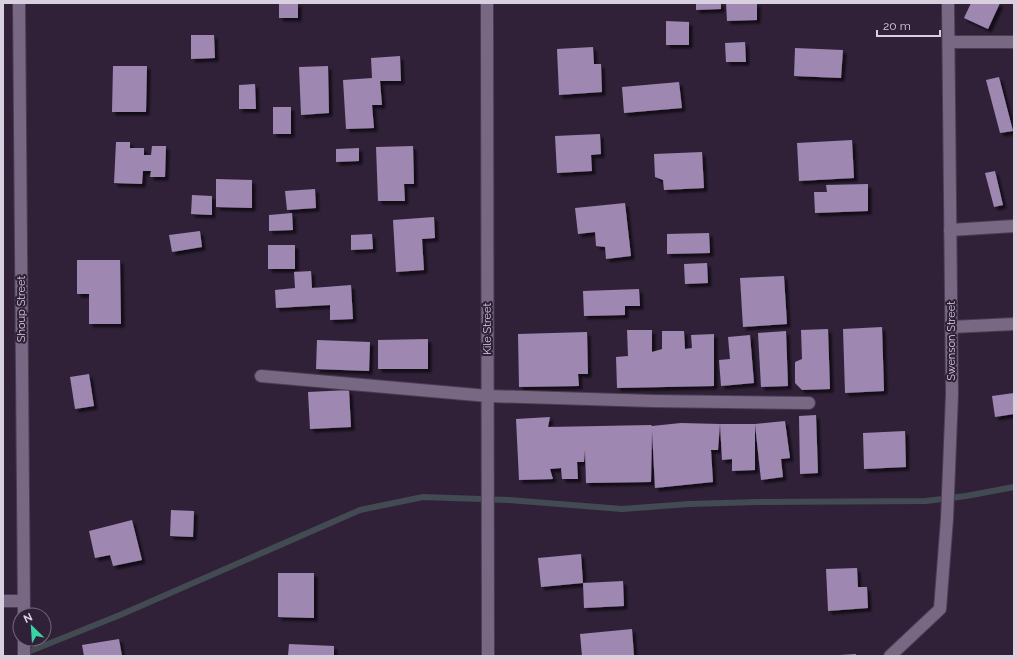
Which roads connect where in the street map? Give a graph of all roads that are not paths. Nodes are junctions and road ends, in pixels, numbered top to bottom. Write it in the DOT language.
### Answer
graph roads {
  1 [pos="19,3"];
  2 [pos="487,3"];
  3 [pos="948,3"];
  4 [pos="948,42"];
  5 [pos="1014,42"];
  6 [pos="1014,226"];
  7 [pos="950,230"];
  8 [pos="1014,324"];
  9 [pos="951,327"];
  10 [pos="261,376"];
  11 [pos="488,396"];
  12 [pos="809,403"];
  13 [pos="3,601"];
  14 [pos="23,601"];
  15 [pos="23,607"];
  16 [pos="488,656"];
  17 [pos="890,656"];
  1 -- 14 [label="street, Shoup Street"];
  2 -- 11 [label="street, Kile Street"];
  3 -- 4 [label="street, Swenson Street"];
  4 -- 5 [label="street"];
  4 -- 7 [label="street, Swenson Street"];
  6 -- 7 [label="street"];
  7 -- 9 [label="street, Swenson Street"];
  8 -- 9 [label="street"];
  9 -- 17 [label="street, Swenson Street"];
  10 -- 11 [label="street"];
  11 -- 12 [label="street"];
  11 -- 16 [label="street, Kile Street"];
  13 -- 14 [label="street"];
  14 -- 15 [label="street, Shoup Street"];
}
